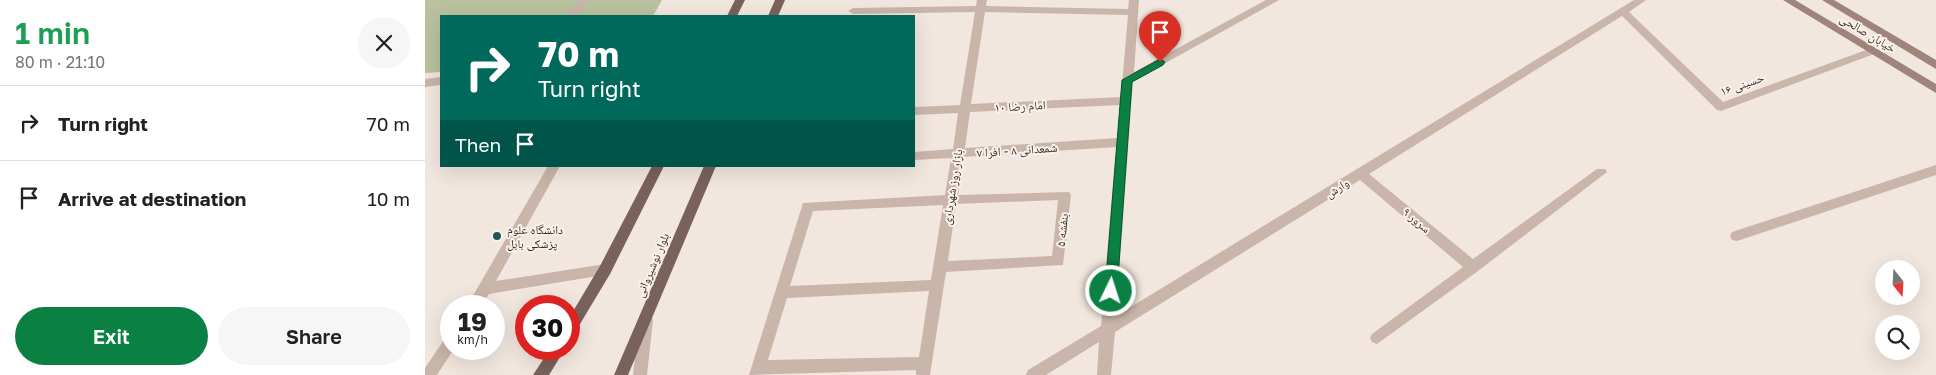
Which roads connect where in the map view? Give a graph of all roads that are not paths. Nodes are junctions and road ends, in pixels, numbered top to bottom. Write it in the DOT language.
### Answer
graph roads {
  1 [pos="585,0"];
  2 [pos="740,0"];
  3 [pos="780,0"];
  4 [pos="1274,0"];
  5 [pos="1641,0"];
  6 [pos="1788,0"];
  7 [pos="1827,0"];
  8 [pos="981,4"];
  9 [pos="1134,6"];
  10 [pos="853,11"];
  11 [pos="1623,11"];
  12 [pos="572,15"];
  13 [pos="733,15"];
  14 [pos="773,15"];
  15 [pos="1873,51"];
  16 [pos="1936,65"];
  17 [pos="1127,80"];
  18 [pos="440,81"];
  19 [pos="425,83"];
  20 [pos="1936,88"];
  21 [pos="1125,101"];
  22 [pos="965,109"];
  23 [pos="915,111"];
  24 [pos="1121,142"];
  25 [pos="958,154"];
  26 [pos="915,156"];
  27 [pos="552,167"];
  28 [pos="657,167"];
  29 [pos="710,167"];
  30 [pos="1936,170"];
  31 [pos="1601,172"];
  32 [pos="1360,173"];
  33 [pos="950,200"];
  34 [pos="1737,236"];
  35 [pos="1473,266"];
  36 [pos="940,267"];
  37 [pos="605,270"];
  38 [pos="937,285"];
  39 [pos="485,289"];
  40 [pos="783,292"];
  41 [pos="481,295"];
  42 [pos="580,312"];
  43 [pos="647,315"];
  44 [pos="1108,328"];
  45 [pos="1377,338"];
  46 [pos="440,358"];
  47 [pos="550,360"];
  48 [pos="924,369"];
  49 [pos="758,371"];
  50 [pos="429,375"];
  51 [pos="539,375"];
  52 [pos="621,375"];
  53 [pos="640,375"];
  54 [pos="1033,375"];
  55 [pos="1104,375"];
  1 -- 12 [label="street"];
  2 -- 13 [label="main road"];
  3 -- 14 [label="main road"];
  4 -- 17 [label="street"];
  5 -- 11 [label="street, وارش"];
  6 -- 15 [label="main road, خيابان صالحی"];
  7 -- 16 [label="main road, خيابان صالحی"];
  8 -- 9 [label="street"];
  8 -- 10 [label="street"];
  8 -- 22 [label="street, بازار روز شهرداری"];
  9 -- 17 [label="street"];
  11 -- 15 [label="street, حسینی ۱۶"];
  11 -- 32 [label="street, وارش"];
  15 -- 20 [label="main road, خيابان صالحی"];
  17 -- 21 [label="street"];
  18 -- 19 [label="street"];
  21 -- 22 [label="street, امام رضا ۱۰"];
  21 -- 24 [label="street"];
  22 -- 23 [label="street, امام رضا ۱۰"];
  22 -- 25 [label="street, بازار روز شهرداری"];
  24 -- 25 [label="street, شمعدانی ۸ - افرا ۷"];
  24 -- 44 [label="street"];
  25 -- 26 [label="street, شمعدانی ۸ - افرا ۷"];
  25 -- 33 [label="street, بازار روز شهرداری"];
  27 -- 39 [label="street"];
  28 -- 37 [label="main road"];
  29 -- 43 [label="main road, بلوار نوشیروانی"];
  30 -- 34 [label="street"];
  31 -- 35 [label="street"];
  32 -- 35 [label="street, سرور ۹"];
  32 -- 44 [label="street, وارش"];
  33 -- 36 [label="street, بازار روز شهرداری"];
  33 -- 36 [label="street, بنفشه ۵"];
  33 -- 40 [label="street"];
  35 -- 45 [label="street"];
  36 -- 38 [label="street, بازار روز شهرداری"];
  37 -- 39 [label="street"];
  37 -- 42 [label="main road"];
  38 -- 40 [label="street"];
  38 -- 48 [label="street, بازار روز شهرداری"];
  39 -- 41 [label="street"];
  40 -- 49 [label="street"];
  43 -- 52 [label="main road, بلوار نوشیروانی"];
  43 -- 53 [label="street"];
  44 -- 54 [label="street, وارش"];
  44 -- 55 [label="street"];
  46 -- 50 [label="street"];
  47 -- 51 [label="main road"];
  48 -- 49 [label="street"];
}
